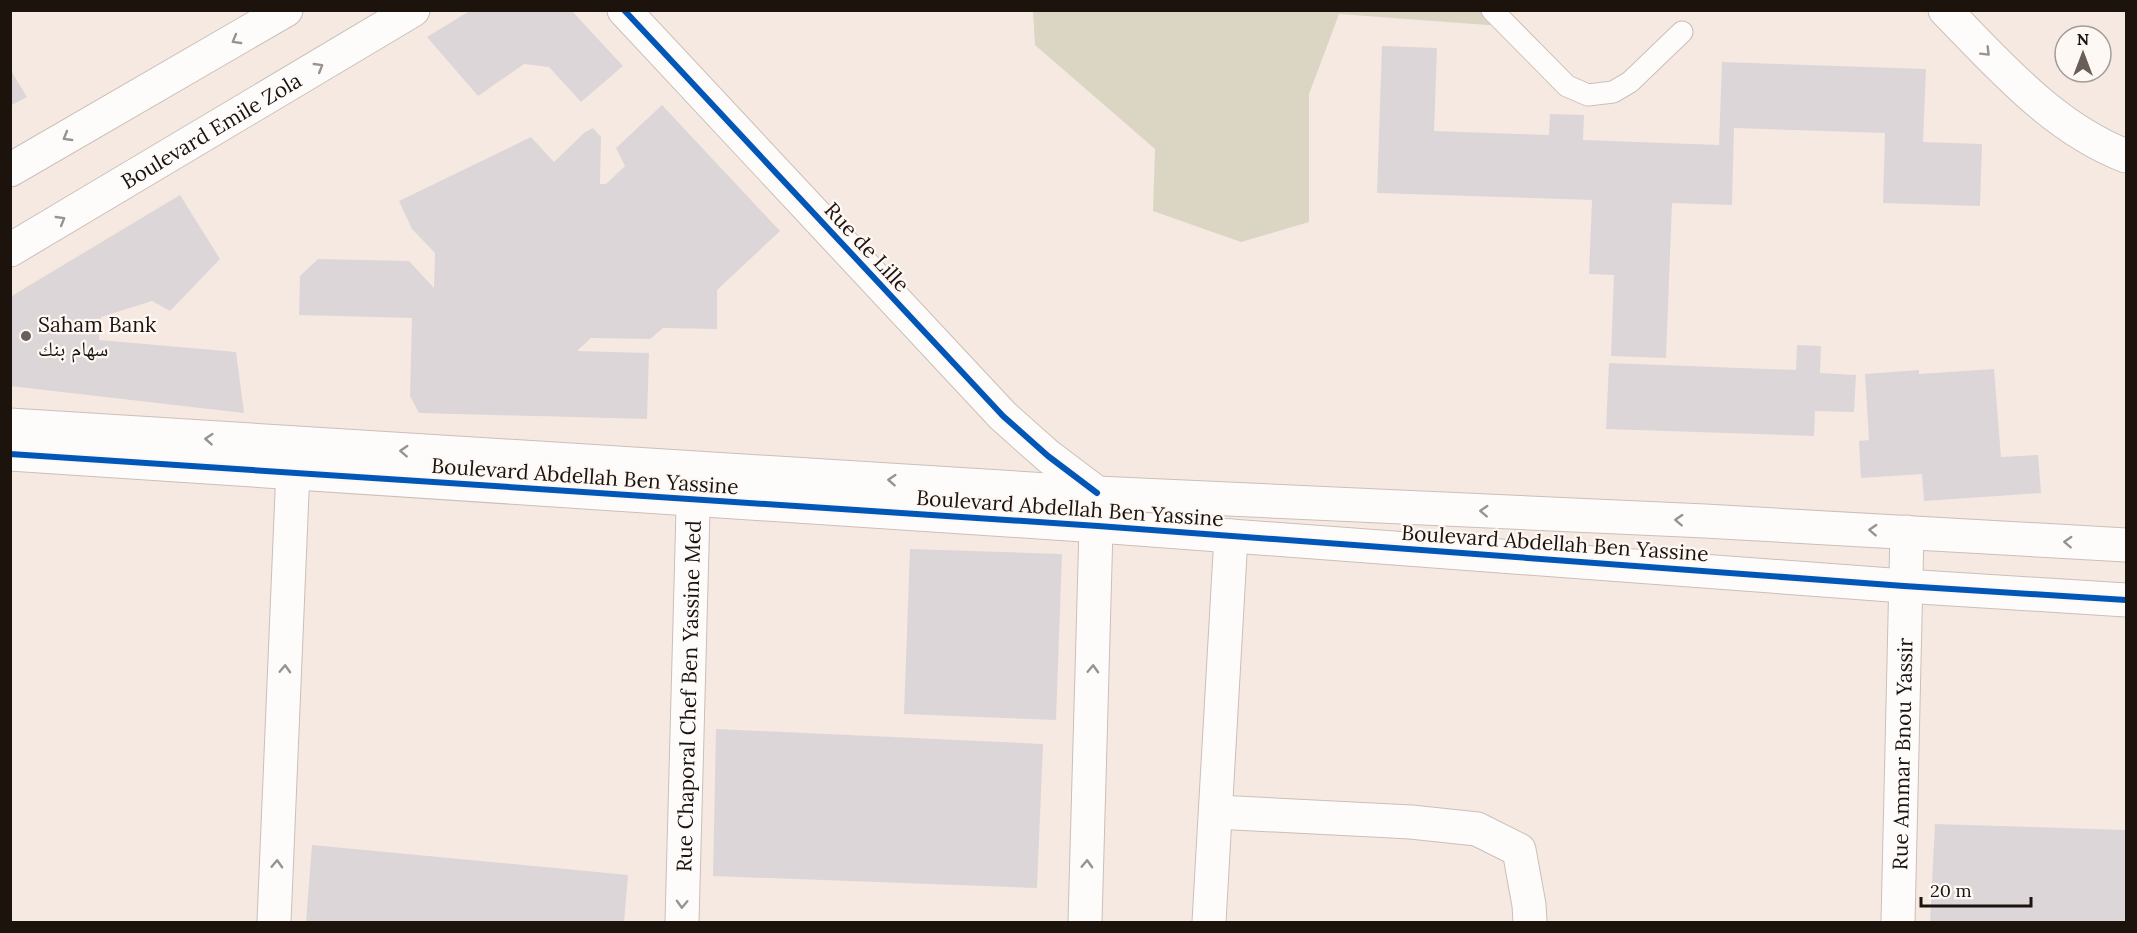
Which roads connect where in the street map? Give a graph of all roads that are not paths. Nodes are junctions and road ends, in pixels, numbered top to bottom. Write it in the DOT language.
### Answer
graph roads {
  1 [pos="286,10"];
  2 [pos="413,10"];
  3 [pos="624,10"];
  4 [pos="1492,10"];
  5 [pos="1945,10"];
  6 [pos="1682,32"];
  7 [pos="2127,156"];
  8 [pos="10,170"];
  9 [pos="10,250"];
  10 [pos="10,425"];
  11 [pos="10,454"];
  12 [pos="294,459"];
  13 [pos="695,467"];
  14 [pos="1097,493"];
  15 [pos="693,500"];
  16 [pos="1098,526"];
  17 [pos="1906,532"];
  18 [pos="1231,536"];
  19 [pos="2127,545"];
  20 [pos="1904,586"];
  21 [pos="2127,600"];
  22 [pos="1216,812"];
  23 [pos="274,922"];
  24 [pos="682,922"];
  25 [pos="1085,922"];
  26 [pos="1209,922"];
  27 [pos="1530,922"];
  28 [pos="1898,922"];
  1 -- 8 [label="street, one-way"];
  9 -- 2 [label="street, Boulevard Emile Zola, one-way"];
  3 -- 14 [label="street, Rue de Lille"];
  4 -- 6 [label="lane"];
  5 -- 7 [label="street, one-way"];
  12 -- 10 [label="street, Boulevard Abdellah Ben Yassine, one-way"];
  11 -- 12 [label="street, Boulevard Abdellah Ben Yassine"];
  13 -- 12 [label="street, Boulevard Abdellah Ben Yassine, one-way"];
  12 -- 15 [label="street, Boulevard Abdellah Ben Yassine"];
  23 -- 12 [label="street, one-way"];
  14 -- 13 [label="street, Boulevard Abdellah Ben Yassine, one-way"];
  13 -- 15 [label="street, Rue Chaporal Chef Ben Yassine Med"];
  14 -- 16 [label="street"];
  17 -- 14 [label="street, Boulevard Abdellah Ben Yassine, one-way"];
  15 -- 16 [label="street, Boulevard Abdellah Ben Yassine"];
  15 -- 24 [label="street, Rue Chaporal Chef Ben Yassine Med, one-way"];
  16 -- 18 [label="street, Boulevard Abdellah Ben Yassine"];
  25 -- 16 [label="street, one-way"];
  19 -- 17 [label="street, Boulevard Abdellah Ben Yassine, one-way"];
  17 -- 20 [label="street, Rue Ammar Bnou Yassir"];
  18 -- 20 [label="street, Boulevard Abdellah Ben Yassine"];
  18 -- 22 [label="street"];
  20 -- 21 [label="street, Boulevard Abdellah Ben Yassine"];
  20 -- 28 [label="street, Rue Ammar Bnou Yassir"];
  22 -- 26 [label="street"];
  22 -- 27 [label="street"];
}
